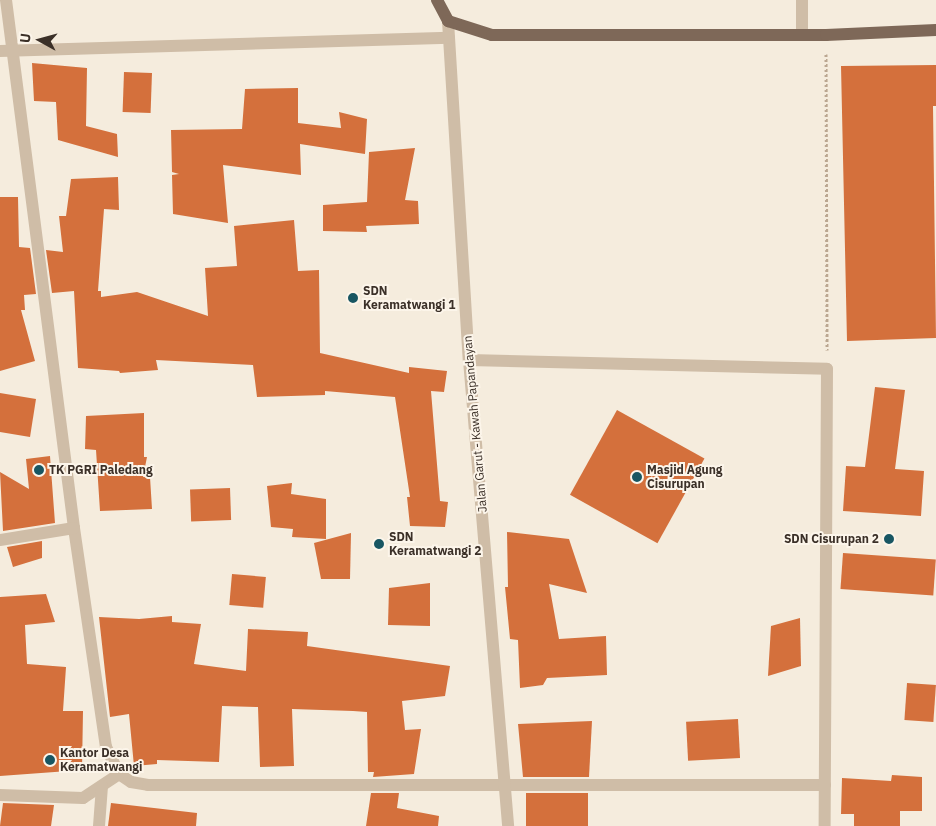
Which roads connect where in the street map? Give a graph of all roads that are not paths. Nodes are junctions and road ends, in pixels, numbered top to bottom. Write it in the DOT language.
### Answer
graph roads {
  1 [pos="6,0"];
  2 [pos="802,0"];
  3 [pos="438,3"];
  4 [pos="448,21"];
  5 [pos="936,30"];
  6 [pos="802,35"];
  7 [pos="449,38"];
  8 [pos="0,50"];
  9 [pos="13,50"];
  10 [pos="469,360"];
  11 [pos="74,528"];
  12 [pos="0,540"];
  13 [pos="119,774"];
  14 [pos="505,783"];
  15 [pos="825,785"];
  16 [pos="102,786"];
  17 [pos="0,795"];
  18 [pos="99,826"];
  19 [pos="508,826"];
  20 [pos="825,826"];
  1 -- 9 [label="street"];
  2 -- 6 [label="street"];
  3 -- 4 [label="main road"];
  4 -- 6 [label="main road"];
  4 -- 7 [label="street, Jalan Garut - Kawah Papandayan"];
  5 -- 6 [label="main road"];
  7 -- 9 [label="street"];
  7 -- 10 [label="street, Jalan Garut - Kawah Papandayan"];
  8 -- 9 [label="street"];
  9 -- 11 [label="street"];
  10 -- 14 [label="street, Jalan Garut - Kawah Papandayan"];
  10 -- 15 [label="street"];
  11 -- 12 [label="street"];
  11 -- 13 [label="street"];
  13 -- 14 [label="street"];
  13 -- 16 [label="street"];
  14 -- 15 [label="street"];
  14 -- 19 [label="street, Jalan Garut - Kawah Papandayan"];
  15 -- 20 [label="street"];
  16 -- 17 [label="street"];
  16 -- 18 [label="street"];
}
